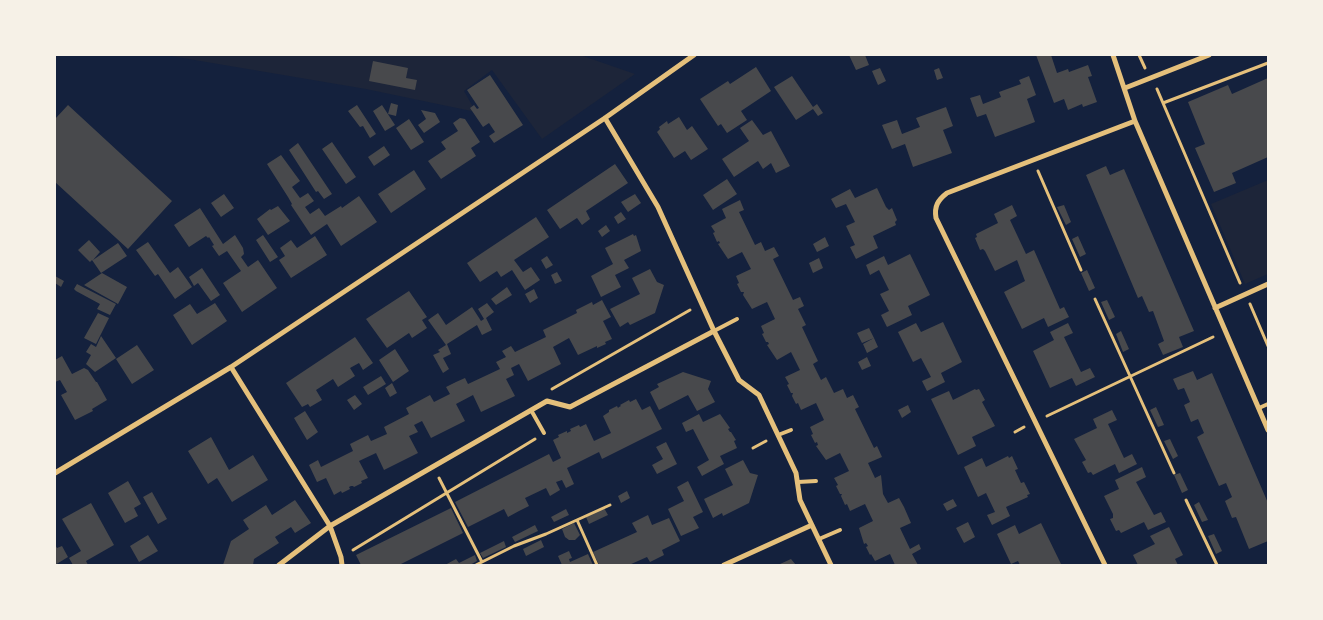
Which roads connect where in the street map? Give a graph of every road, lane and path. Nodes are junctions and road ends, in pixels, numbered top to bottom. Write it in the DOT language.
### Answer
graph roads {
  1 [pos="694,55"];
  2 [pos="1113,55"];
  3 [pos="1139,55"];
  4 [pos="1209,55"];
  5 [pos="1268,63"];
  6 [pos="1152,77"];
  7 [pos="1125,88"];
  8 [pos="1163,103"];
  9 [pos="605,118"];
  10 [pos="1135,121"];
  11 [pos="1033,160"];
  12 [pos="1081,270"];
  13 [pos="1268,284"];
  14 [pos="1246,294"];
  15 [pos="1095,299"];
  16 [pos="702,303"];
  17 [pos="1215,308"];
  18 [pos="737,319"];
  19 [pos="714,331"];
  20 [pos="1226,331"];
  21 [pos="1268,346"];
  22 [pos="231,367"];
  23 [pos="1130,377"];
  24 [pos="547,401"];
  25 [pos="1268,404"];
  26 [pos="1258,408"];
  27 [pos="531,410"];
  28 [pos="1036,421"];
  29 [pos="791,430"];
  30 [pos="1268,430"];
  31 [pos="1015,432"];
  32 [pos="544,433"];
  33 [pos="778,435"];
  34 [pos="433,466"];
  35 [pos="1174,473"];
  36 [pos="55,474"];
  37 [pos="816,481"];
  38 [pos="798,482"];
  39 [pos="447,494"];
  40 [pos="1186,500"];
  41 [pos="610,505"];
  42 [pos="577,520"];
  43 [pos="812,525"];
  44 [pos="330,526"];
  45 [pos="840,530"];
  46 [pos="819,539"];
  47 [pos="340,562"];
  48 [pos="482,562"];
  49 [pos="280,565"];
  50 [pos="476,565"];
  51 [pos="597,565"];
  52 [pos="724,565"];
  53 [pos="831,565"];
  54 [pos="1105,565"];
  55 [pos="1217,565"];
  1 -- 9 [label="street"];
  2 -- 7 [label="street"];
  3 -- 6 [label="path"];
  4 -- 6 [label="street"];
  5 -- 8 [label="path"];
  6 -- 7 [label="street"];
  6 -- 8 [label="path"];
  7 -- 10 [label="street"];
  8 -- 14 [label="path"];
  9 -- 16 [label="street"];
  9 -- 22 [label="street"];
  10 -- 11 [label="street"];
  10 -- 17 [label="street"];
  11 -- 12 [label="path"];
  11 -- 28 [label="street"];
  13 -- 14 [label="street"];
  14 -- 17 [label="street"];
  14 -- 21 [label="path"];
  15 -- 23 [label="path"];
  16 -- 19 [label="street"];
  16 -- 24 [label="path"];
  17 -- 20 [label="street"];
  18 -- 19 [label="lane"];
  19 -- 24 [label="street"];
  19 -- 33 [label="street"];
  20 -- 23 [label="path"];
  20 -- 26 [label="street"];
  22 -- 36 [label="street"];
  22 -- 44 [label="street"];
  23 -- 28 [label="path"];
  23 -- 35 [label="path"];
  24 -- 27 [label="street"];
  25 -- 26 [label="lane"];
  26 -- 30 [label="street"];
  27 -- 32 [label="lane"];
  27 -- 34 [label="street"];
  28 -- 31 [label="path"];
  28 -- 54 [label="street"];
  29 -- 33 [label="lane"];
  32 -- 39 [label="path"];
  33 -- 38 [label="street"];
  34 -- 39 [label="path"];
  34 -- 44 [label="street"];
  37 -- 38 [label="lane"];
  38 -- 43 [label="street"];
  39 -- 47 [label="path"];
  39 -- 48 [label="path"];
  40 -- 55 [label="path"];
  41 -- 42 [label="path"];
  42 -- 48 [label="path"];
  42 -- 51 [label="path"];
  43 -- 46 [label="street"];
  43 -- 52 [label="street"];
  44 -- 47 [label="street"];
  44 -- 49 [label="street"];
  45 -- 46 [label="lane"];
  46 -- 53 [label="street"];
  48 -- 50 [label="path"];
}
